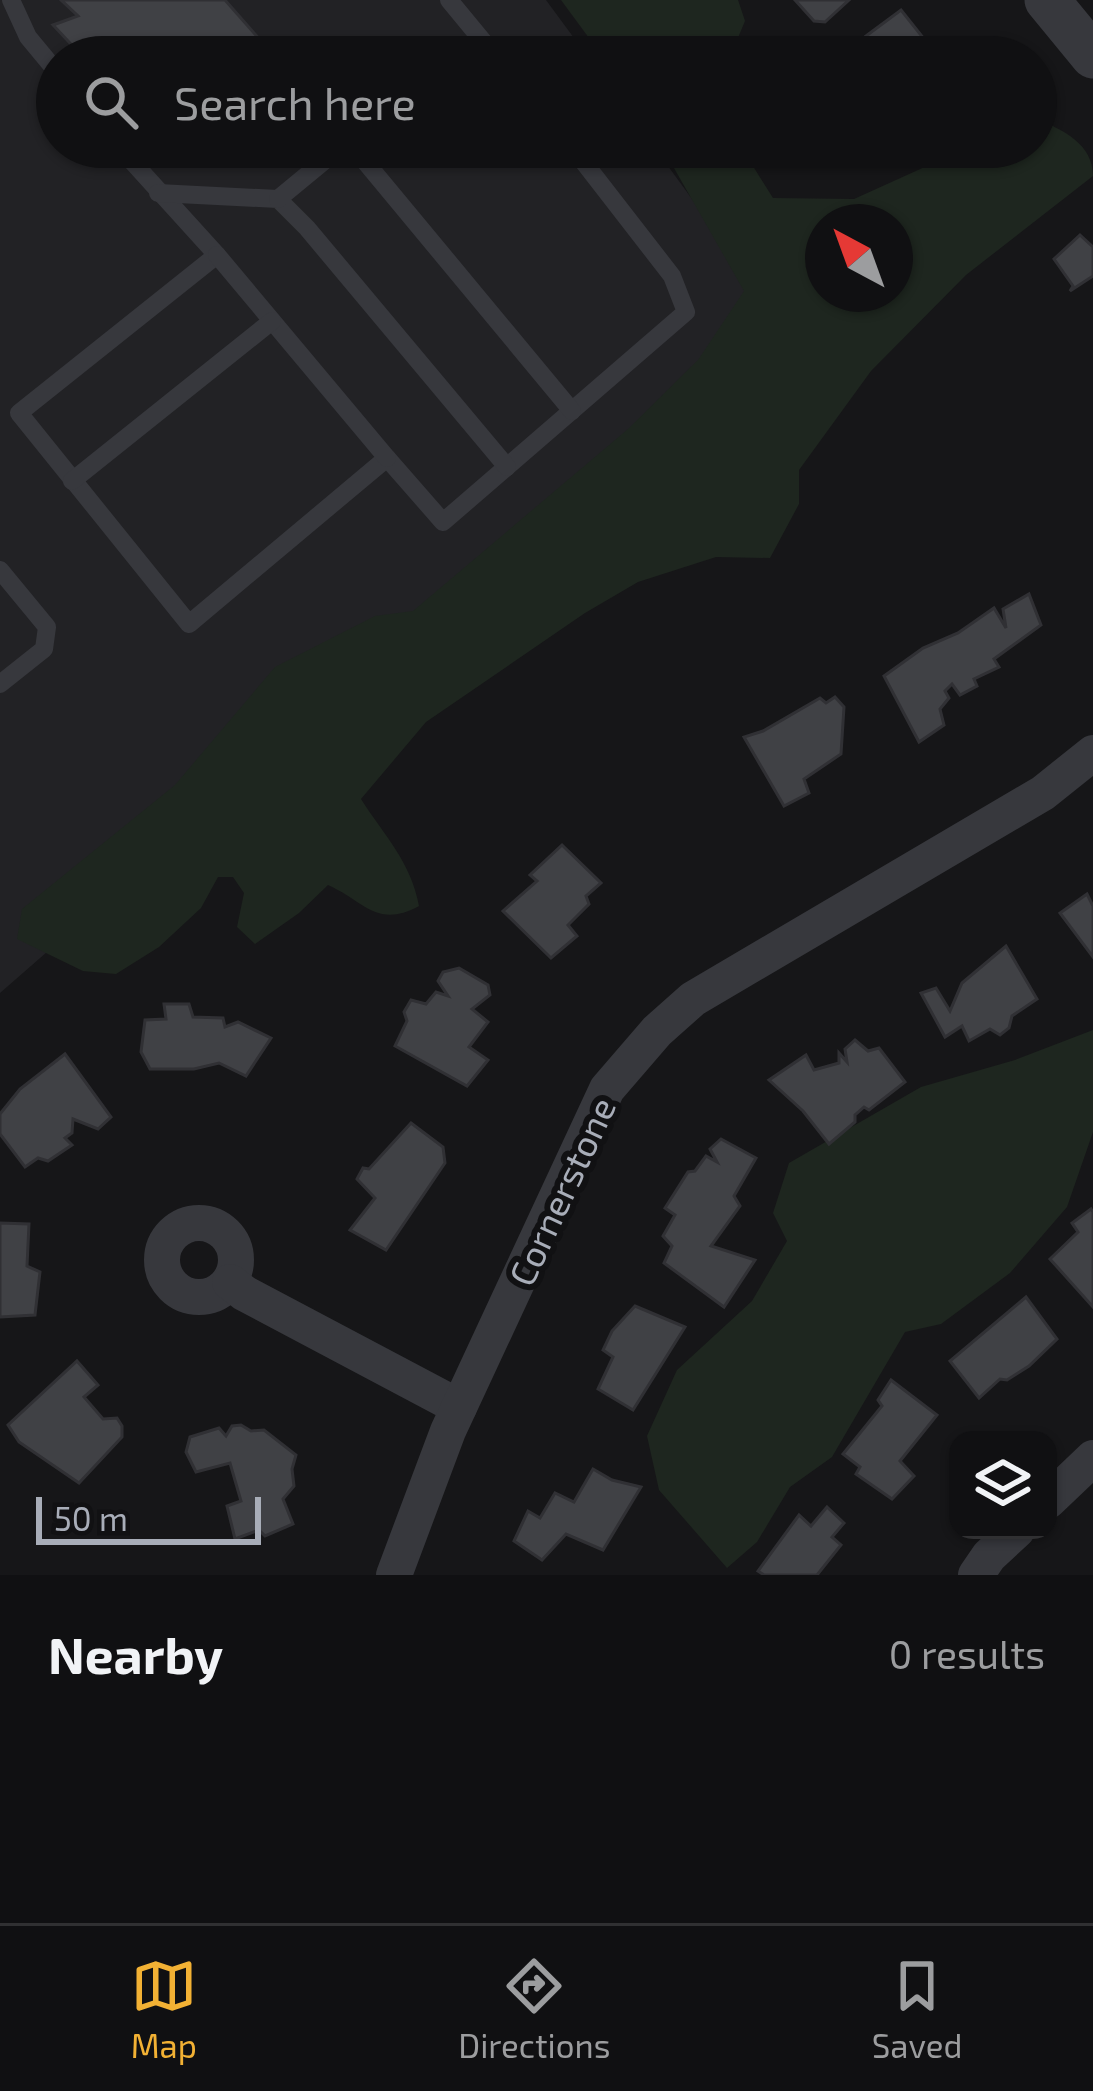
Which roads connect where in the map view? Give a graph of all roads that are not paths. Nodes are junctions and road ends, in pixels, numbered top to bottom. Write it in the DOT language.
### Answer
graph roads {
  1 [pos="11,0"];
  2 [pos="449,0"];
  3 [pos="1047,0"];
  4 [pos="479,36"];
  5 [pos="36,47"];
  6 [pos="1093,56"];
  7 [pos="137,168"];
  8 [pos="316,168"];
  9 [pos="370,168"];
  10 [pos="588,168"];
  11 [pos="158,193"];
  12 [pos="278,199"];
  13 [pos="217,255"];
  14 [pos="272,321"];
  15 [pos="572,411"];
  16 [pos="387,458"];
  17 [pos="508,467"];
  18 [pos="72,481"];
  19 [pos="0,569"];
  20 [pos="0,684"];
  21 [pos="1093,753"];
  22 [pos="230,1282"];
  23 [pos="459,1407"];
  24 [pos="1093,1458"];
  25 [pos="1057,1492"];
  26 [pos="1007,1539"];
  27 [pos="394,1575"];
  28 [pos="976,1575"];
  1 -- 5 [label="lane"];
  2 -- 4 [label="lane"];
  3 -- 6 [label="street"];
  7 -- 11 [label="lane"];
  8 -- 12 [label="lane"];
  9 -- 15 [label="lane"];
  10 -- 15 [label="lane"];
  11 -- 12 [label="lane"];
  11 -- 13 [label="lane"];
  12 -- 17 [label="lane"];
  13 -- 14 [label="lane"];
  13 -- 18 [label="lane"];
  14 -- 16 [label="lane"];
  14 -- 18 [label="lane"];
  15 -- 17 [label="lane"];
  16 -- 17 [label="lane"];
  16 -- 18 [label="lane"];
  19 -- 20 [label="lane"];
  21 -- 23 [label="street, Cornerstone"];
  22 -- 23 [label="street"];
  23 -- 27 [label="street, Cornerstone"];
  24 -- 25 [label="street"];
  26 -- 28 [label="street"];
}
